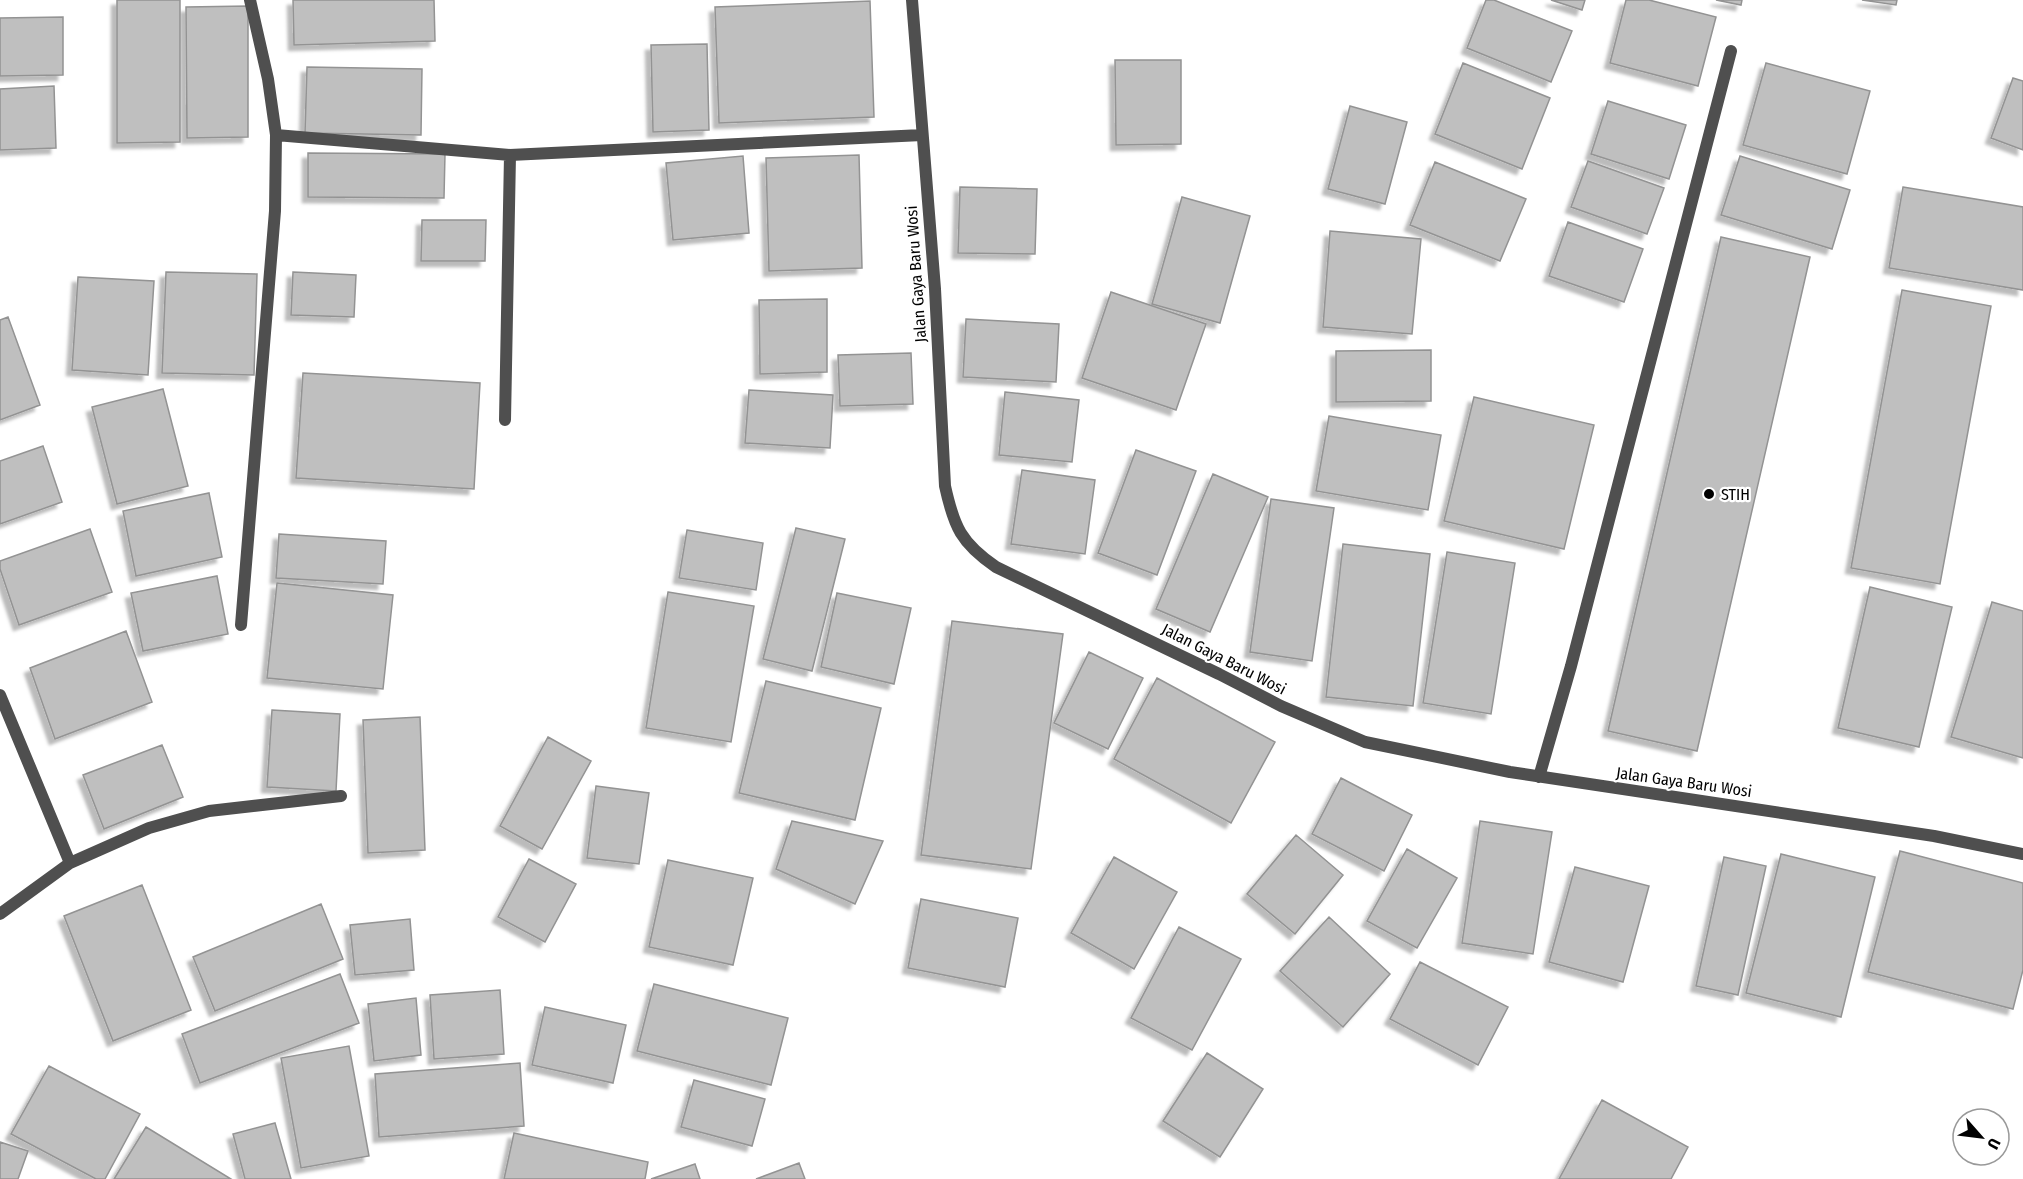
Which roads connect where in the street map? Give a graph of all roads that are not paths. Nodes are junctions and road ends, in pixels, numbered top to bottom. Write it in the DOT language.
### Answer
graph roads {
  1 [pos="250,0"];
  2 [pos="912,0"];
  3 [pos="1731,51"];
  4 [pos="276,135"];
  5 [pos="922,135"];
  6 [pos="510,155"];
  7 [pos="505,420"];
  8 [pos="241,625"];
  9 [pos="0,694"];
  10 [pos="1539,777"];
  11 [pos="341,796"];
  12 [pos="2023,854"];
  13 [pos="70,863"];
  14 [pos="0,914"];
  1 -- 4 [label="street"];
  2 -- 5 [label="street, Jalan Gaya Baru Wosi"];
  3 -- 10 [label="street"];
  4 -- 6 [label="street"];
  4 -- 8 [label="street"];
  5 -- 6 [label="street"];
  5 -- 10 [label="street, Jalan Gaya Baru Wosi"];
  6 -- 7 [label="street"];
  9 -- 13 [label="street"];
  10 -- 12 [label="street, Jalan Gaya Baru Wosi"];
  11 -- 13 [label="street"];
  13 -- 14 [label="street"];
}
